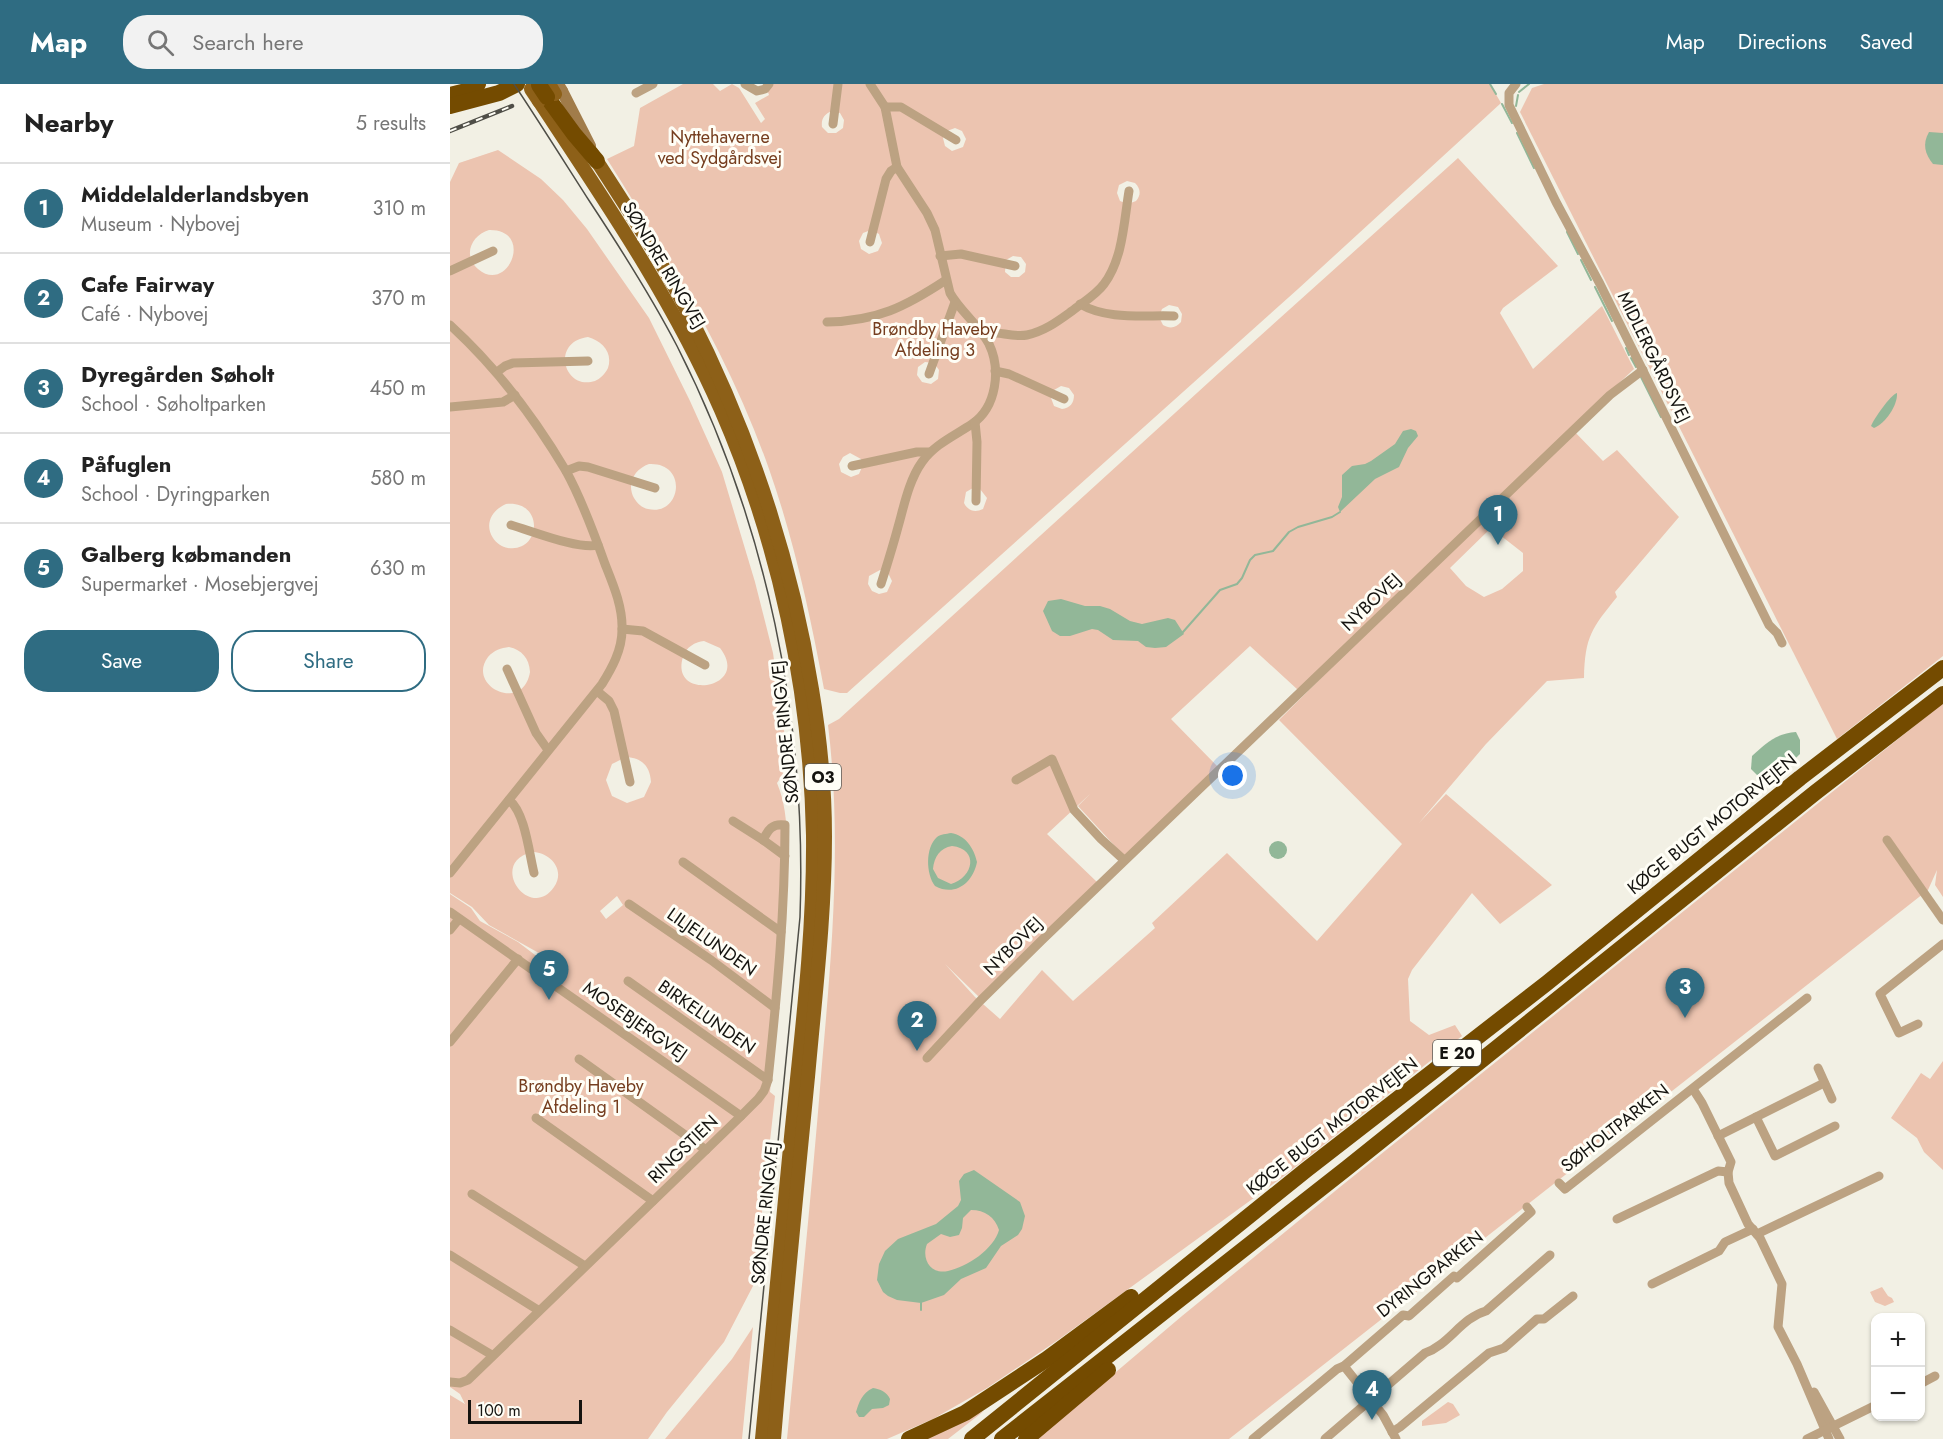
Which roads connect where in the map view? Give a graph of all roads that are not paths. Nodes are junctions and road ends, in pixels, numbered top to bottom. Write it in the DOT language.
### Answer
graph roads {
  1 [pos="478,84"];
  2 [pos="499,84"];
  3 [pos="653,84"];
  4 [pos="745,84"];
  5 [pos="769,84"];
  6 [pos="838,84"];
  7 [pos="870,84"];
  8 [pos="1516,84"];
  9 [pos="542,89"];
  10 [pos="636,93"];
  11 [pos="454,102"];
  12 [pos="885,107"];
  13 [pos="833,124"];
  14 [pos="956,140"];
  15 [pos="597,161"];
  16 [pos="897,167"];
  17 [pos="1129,191"];
  18 [pos="870,242"];
  19 [pos="493,251"];
  20 [pos="940,256"];
  21 [pos="1015,266"];
  22 [pos="450,271"];
  23 [pos="946,280"];
  24 [pos="955,302"];
  25 [pos="1080,304"];
  26 [pos="1174,316"];
  27 [pos="827,322"];
  28 [pos="450,325"];
  29 [pos="981,333"];
  30 [pos="588,361"];
  31 [pos="1643,370"];
  32 [pos="995,371"];
  33 [pos="497,372"];
  34 [pos="929,374"];
  35 [pos="515,395"];
  36 [pos="1064,399"];
  37 [pos="450,407"];
  38 [pos="975,422"];
  39 [pos="929,452"];
  40 [pos="852,466"];
  41 [pos="566,471"];
  42 [pos="655,488"];
  43 [pos="976,501"];
  44 [pos="511,525"];
  45 [pos="598,545"];
  46 [pos="881,584"];
  47 [pos="622,629"];
  48 [pos="1782,643"];
  49 [pos="705,664"];
  50 [pos="1943,668"];
  51 [pos="507,669"];
  52 [pos="597,691"];
  53 [pos="1943,694"];
  54 [pos="549,750"];
  55 [pos="1016,780"];
  56 [pos="630,782"];
  57 [pos="509,800"];
  58 [pos="733,821"];
  59 [pos="763,840"];
  60 [pos="1887,840"];
  61 [pos="785,856"];
  62 [pos="1124,860"];
  63 [pos="683,862"];
  64 [pos="452,866"];
  65 [pos="534,873"];
  66 [pos="629,904"];
  67 [pos="450,912"];
  68 [pos="459,919"];
  69 [pos="1943,920"];
  70 [pos="450,930"];
  71 [pos="781,932"];
  72 [pos="1943,944"];
  73 [pos="518,959"];
  74 [pos="628,981"];
  75 [pos="1807,998"];
  76 [pos="775,1008"];
  77 [pos="1918,1024"];
  78 [pos="450,1042"];
  79 [pos="927,1058"];
  80 [pos="579,1059"];
  81 [pos="1818,1068"];
  82 [pos="768,1080"];
  83 [pos="1824,1083"];
  84 [pos="1693,1089"];
  85 [pos="1832,1099"];
  86 [pos="741,1116"];
  87 [pos="1756,1117"];
  88 [pos="536,1118"];
  89 [pos="1835,1126"];
  90 [pos="1718,1136"];
  91 [pos="706,1150"];
  92 [pos="1347,1168"];
  93 [pos="1306,1170"];
  94 [pos="1728,1172"];
  95 [pos="1879,1176"];
  96 [pos="1559,1183"];
  97 [pos="472,1194"];
  98 [pos="653,1201"];
  99 [pos="1527,1208"];
  100 [pos="1617,1219"];
  101 [pos="1755,1232"];
  102 [pos="450,1255"];
  103 [pos="1550,1255"];
  104 [pos="585,1266"];
  105 [pos="1652,1284"];
  106 [pos="1573,1296"];
  107 [pos="538,1310"];
  108 [pos="450,1330"];
  109 [pos="492,1355"];
  110 [pos="1797,1364"];
  111 [pos="1344,1366"];
  112 [pos="1935,1376"];
  113 [pos="1925,1381"];
  114 [pos="450,1382"];
  115 [pos="1370,1399"];
  116 [pos="1871,1407"];
  117 [pos="1834,1425"];
  118 [pos="1824,1430"];
  119 [pos="1394,1435"];
  120 [pos="762,1439"];
  121 [pos="774,1439"];
  122 [pos="909,1439"];
  123 [pos="972,1439"];
  124 [pos="1002,1439"];
  125 [pos="1026,1439"];
  126 [pos="1252,1439"];
  127 [pos="1325,1439"];
  128 [pos="1807,1439"];
  129 [pos="1829,1439"];
  130 [pos="1840,1439"];
  1 -- 11 [label="highway"];
  2 -- 11 [label="highway"];
  3 -- 10 [label="street"];
  4 -- 5 [label="street"];
  6 -- 13 [label="street"];
  7 -- 12 [label="street"];
  8 -- 31 [label="street, MIDLERGÅRDSVEJ"];
  9 -- 11 [label="highway"];
  9 -- 15 [label="highway"];
  9 -- 120 [label="main road, SØNDRE RINGVEJ / O3"];
  12 -- 14 [label="street"];
  12 -- 16 [label="street"];
  15 -- 121 [label="main road, SØNDRE RINGVEJ / O3"];
  16 -- 18 [label="street"];
  16 -- 20 [label="street"];
  17 -- 25 [label="street"];
  19 -- 22 [label="street"];
  20 -- 21 [label="street"];
  20 -- 23 [label="street"];
  23 -- 24 [label="street"];
  23 -- 27 [label="street"];
  24 -- 29 [label="street"];
  24 -- 34 [label="street"];
  25 -- 26 [label="street"];
  25 -- 29 [label="street"];
  28 -- 33 [label="street"];
  29 -- 32 [label="street"];
  30 -- 33 [label="street"];
  31 -- 48 [label="street, MIDLERGÅRDSVEJ"];
  31 -- 62 [label="street, NYBOVEJ"];
  32 -- 36 [label="street"];
  32 -- 38 [label="street"];
  33 -- 35 [label="street"];
  35 -- 37 [label="street"];
  35 -- 41 [label="street"];
  38 -- 39 [label="street"];
  38 -- 43 [label="street"];
  39 -- 40 [label="street"];
  39 -- 46 [label="street"];
  41 -- 42 [label="street"];
  41 -- 45 [label="street"];
  44 -- 45 [label="street"];
  45 -- 47 [label="street"];
  47 -- 49 [label="street"];
  47 -- 52 [label="street"];
  50 -- 93 [label="highway, KØGE BUGT MOTORVEJEN / E 20"];
  51 -- 54 [label="street"];
  52 -- 54 [label="street"];
  52 -- 56 [label="street"];
  53 -- 92 [label="highway, E 20"];
  54 -- 57 [label="street"];
  55 -- 62 [label="street"];
  57 -- 64 [label="street"];
  57 -- 65 [label="street"];
  58 -- 59 [label="street"];
  59 -- 61 [label="street"];
  59 -- 61 [label="street, RINGSTIEN"];
  60 -- 69 [label="street"];
  61 -- 71 [label="street, RINGSTIEN"];
  62 -- 79 [label="street, NYBOVEJ"];
  63 -- 71 [label="street"];
  66 -- 76 [label="street, LILJELUNDEN"];
  67 -- 68 [label="street, MOSEBJERGVEJ"];
  68 -- 70 [label="street"];
  68 -- 73 [label="street, MOSEBJERGVEJ"];
  71 -- 76 [label="street, RINGSTIEN"];
  72 -- 77 [label="street"];
  73 -- 78 [label="street"];
  73 -- 86 [label="street, MOSEBJERGVEJ"];
  74 -- 82 [label="street, BIRKELUNDEN"];
  75 -- 84 [label="street, SØHOLTPARKEN"];
  76 -- 82 [label="street, RINGSTIEN"];
  80 -- 91 [label="street"];
  81 -- 83 [label="street"];
  82 -- 86 [label="street, RINGSTIEN"];
  83 -- 85 [label="street"];
  83 -- 87 [label="street"];
  84 -- 90 [label="street, SØHOLTPARKEN"];
  84 -- 96 [label="street, SØHOLTPARKEN"];
  86 -- 91 [label="street, RINGSTIEN"];
  87 -- 89 [label="street"];
  87 -- 90 [label="street"];
  88 -- 98 [label="street"];
  90 -- 94 [label="street, SØHOLTPARKEN"];
  91 -- 98 [label="street, RINGSTIEN"];
  92 -- 124 [label="highway, E 20"];
  92 -- 125 [label="highway"];
  93 -- 122 [label="highway"];
  93 -- 123 [label="highway, KØGE BUGT MOTORVEJEN / E 20"];
  94 -- 100 [label="street"];
  94 -- 101 [label="street, SØHOLTPARKEN"];
  95 -- 101 [label="street"];
  97 -- 104 [label="street"];
  98 -- 104 [label="street, RINGSTIEN"];
  99 -- 111 [label="street, DYRINGPARKEN"];
  101 -- 105 [label="street"];
  101 -- 110 [label="street, SØHOLTPARKEN"];
  102 -- 107 [label="street"];
  103 -- 115 [label="street"];
  104 -- 107 [label="street, RINGSTIEN"];
  106 -- 119 [label="street"];
  107 -- 109 [label="street, RINGSTIEN"];
  108 -- 109 [label="street"];
  109 -- 114 [label="street, RINGSTIEN"];
  110 -- 117 [label="street"];
  110 -- 118 [label="street"];
  111 -- 115 [label="street"];
  111 -- 126 [label="street, DYRINGPARKEN"];
  112 -- 113 [label="street"];
  115 -- 119 [label="street"];
  115 -- 127 [label="street"];
  116 -- 117 [label="street"];
  117 -- 118 [label="street"];
  117 -- 130 [label="street"];
  118 -- 128 [label="street"];
  118 -- 129 [label="street"];
}
